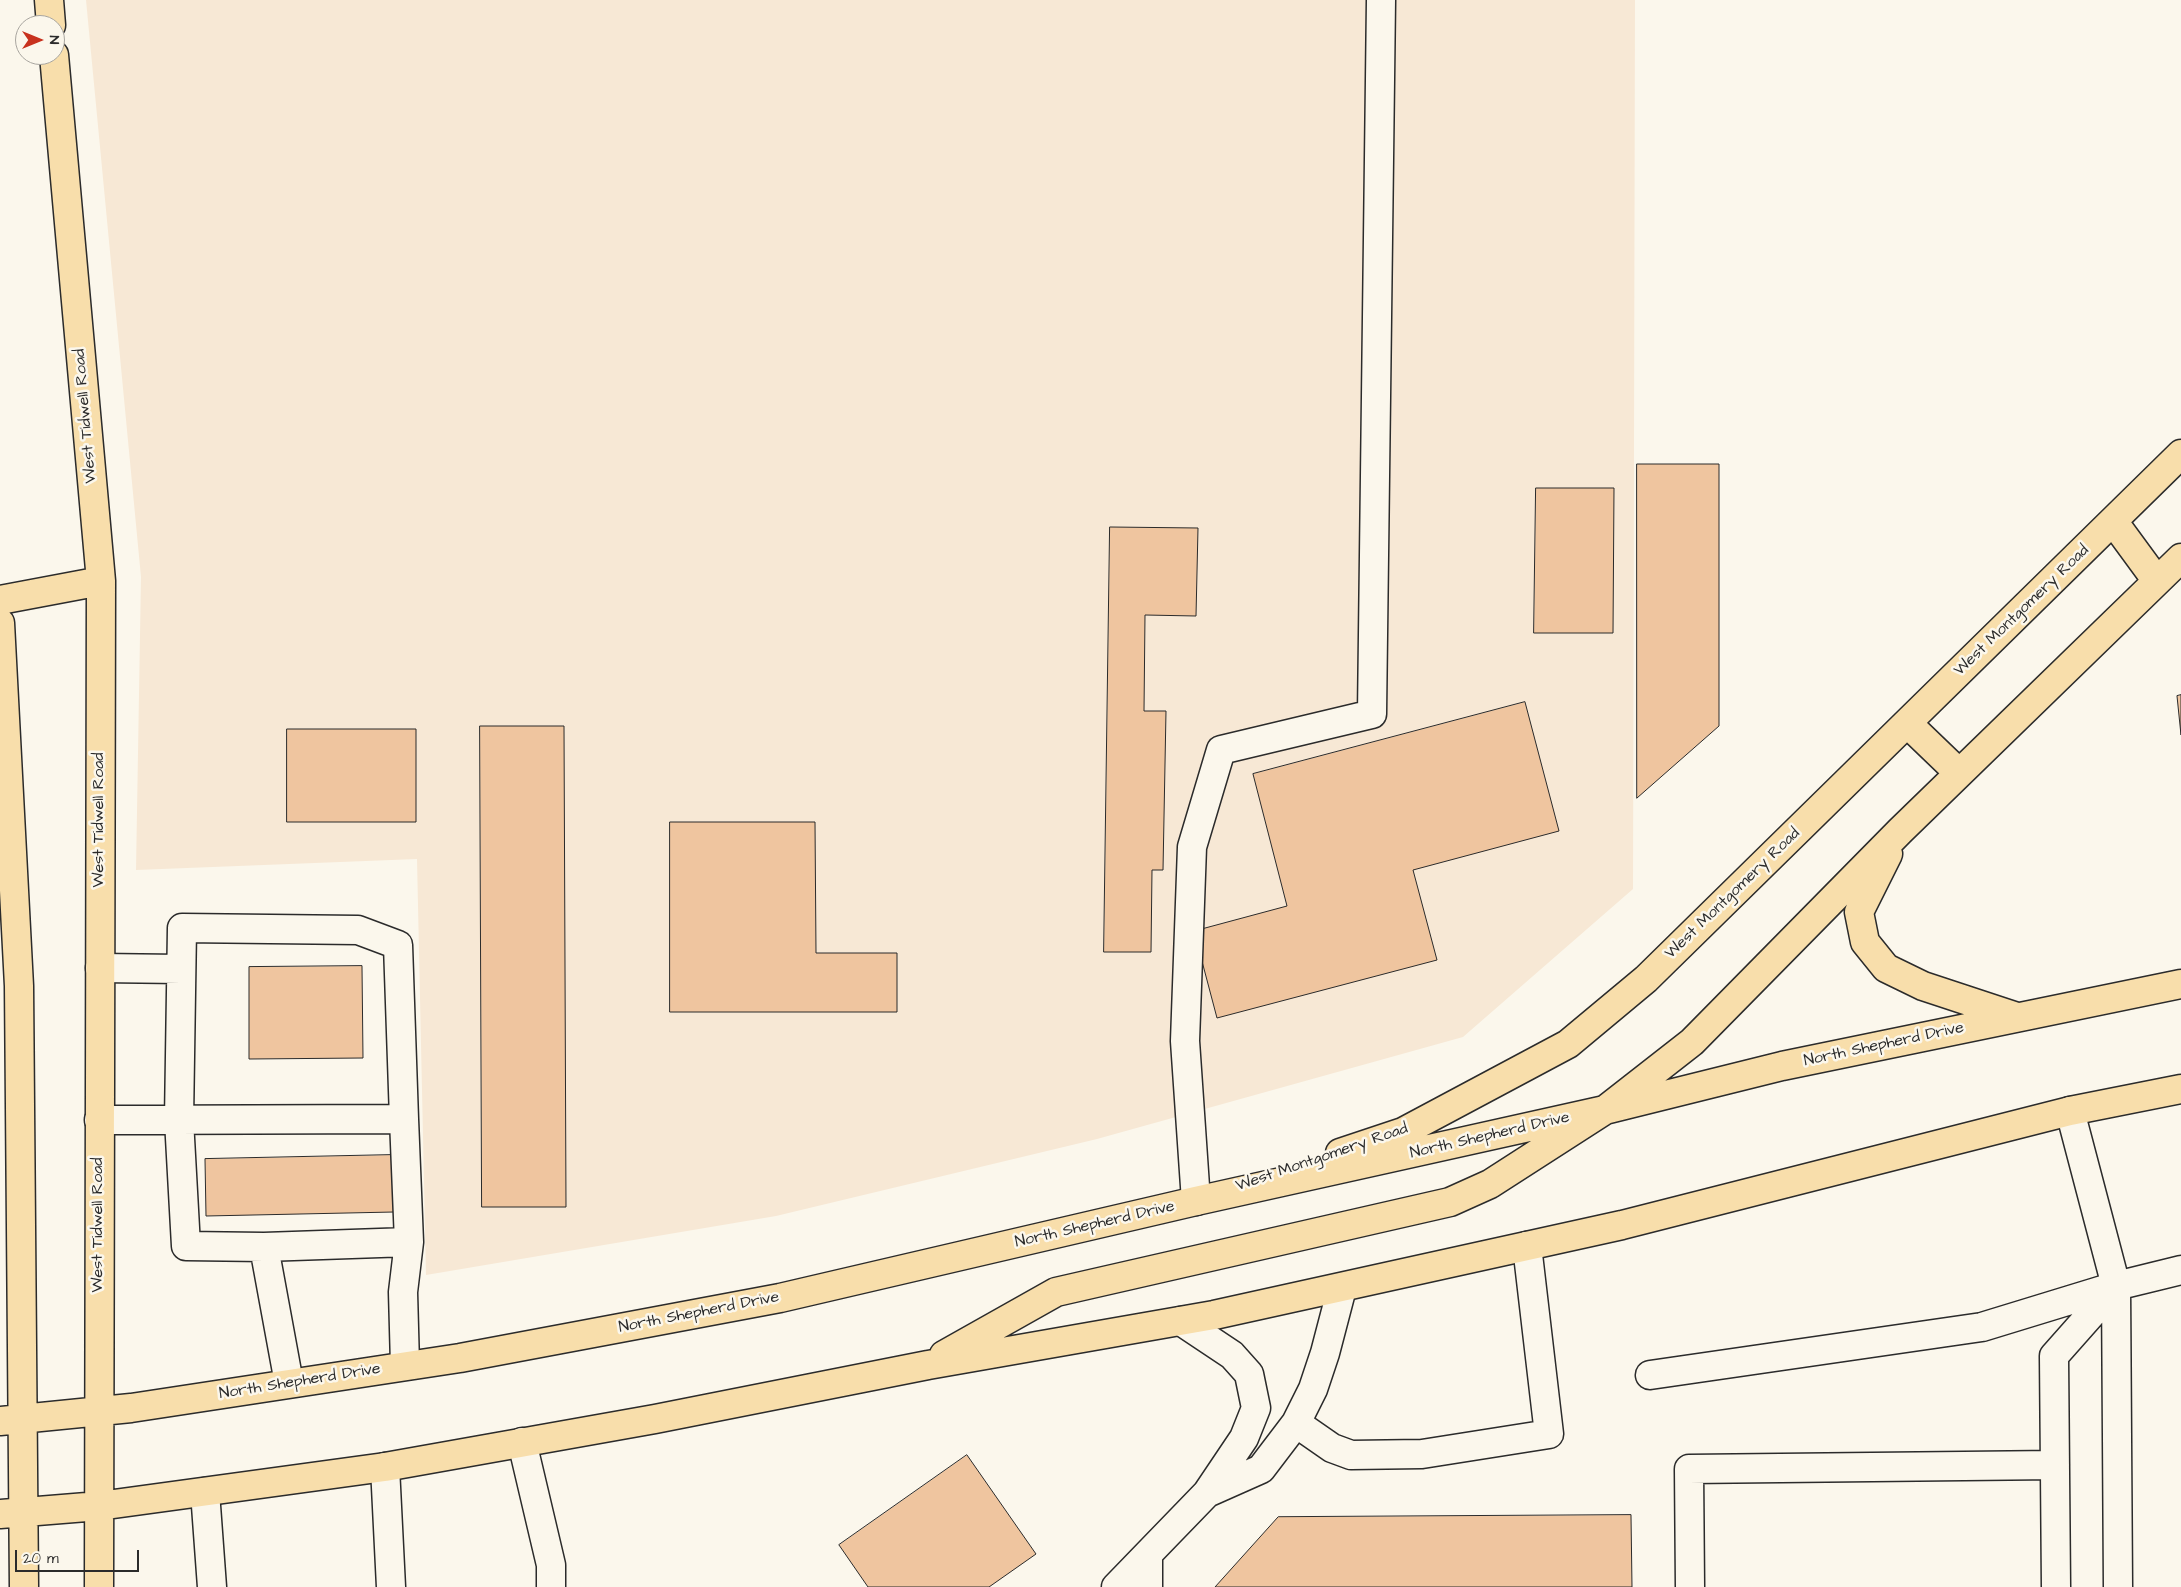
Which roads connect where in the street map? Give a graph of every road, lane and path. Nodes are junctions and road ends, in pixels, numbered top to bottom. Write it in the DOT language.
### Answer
graph roads {
  1 [pos="49,0"];
  2 [pos="1381,0"];
  3 [pos="50,15"];
  4 [pos="55,65"];
  5 [pos="2181,454"];
  6 [pos="2114,521"];
  7 [pos="2181,558"];
  8 [pos="101,581"];
  9 [pos="2158,581"];
  10 [pos="0,600"];
  11 [pos="0,623"];
  12 [pos="1907,723"];
  13 [pos="1959,773"];
  14 [pos="1900,831"];
  15 [pos="100,968"];
  16 [pos="181,969"];
  17 [pos="2181,984"];
  18 [pos="2018,1018"];
  19 [pos="2181,1089"];
  20 [pos="1605,1110"];
  21 [pos="2070,1111"];
  22 [pos="404,1119"];
  23 [pos="99,1120"];
  24 [pos="179,1120"];
  25 [pos="1196,1201"];
  26 [pos="409,1242"];
  27 [pos="1527,1246"];
  28 [pos="264,1247"];
  29 [pos="2181,1270"];
  30 [pos="2116,1286"];
  31 [pos="1342,1288"];
  32 [pos="1181,1320"];
  33 [pos="928,1365"];
  34 [pos="405,1366"];
  35 [pos="1650,1375"];
  36 [pos="289,1384"];
  37 [pos="99,1412"];
  38 [pos="11,1419"];
  39 [pos="1296,1423"];
  40 [pos="522,1442"];
  41 [pos="2055,1465"];
  42 [pos="385,1467"];
  43 [pos="204,1492"];
  44 [pos="1207,1493"];
  45 [pos="99,1506"];
  46 [pos="11,1513"];
  47 [pos="1148,1554"];
  48 [pos="24,1587"];
  49 [pos="99,1587"];
  50 [pos="212,1587"];
  51 [pos="391,1587"];
  52 [pos="551,1587"];
  53 [pos="1116,1587"];
  54 [pos="1148,1587"];
  55 [pos="1690,1587"];
  56 [pos="2056,1587"];
  57 [pos="2118,1587"];
  1 -- 3 [label="main road"];
  2 -- 25 [label="street"];
  4 -- 8 [label="main road, West Tidwell Road"];
  5 -- 6 [label="main road, West Montgomery Road"];
  6 -- 9 [label="main road"];
  6 -- 12 [label="main road, West Montgomery Road"];
  7 -- 9 [label="main road"];
  8 -- 10 [label="main road"];
  8 -- 15 [label="main road, West Tidwell Road"];
  9 -- 13 [label="main road"];
  11 -- 38 [label="main road"];
  12 -- 13 [label="main road"];
  12 -- 25 [label="main road, West Montgomery Road"];
  13 -- 14 [label="main road"];
  14 -- 18 [label="main road"];
  14 -- 20 [label="main road"];
  15 -- 16 [label="street"];
  15 -- 23 [label="main road, West Tidwell Road"];
  16 -- 22 [label="street"];
  16 -- 24 [label="street"];
  17 -- 18 [label="main road, North Shepherd Drive"];
  18 -- 20 [label="main road, North Shepherd Drive"];
  19 -- 21 [label="main road"];
  20 -- 25 [label="main road, North Shepherd Drive"];
  20 -- 33 [label="main road"];
  21 -- 27 [label="main road"];
  21 -- 30 [label="street"];
  22 -- 24 [label="street"];
  22 -- 26 [label="street"];
  23 -- 24 [label="street"];
  23 -- 37 [label="main road, West Tidwell Road"];
  24 -- 28 [label="street"];
  25 -- 34 [label="main road, North Shepherd Drive"];
  26 -- 28 [label="street"];
  26 -- 34 [label="street"];
  27 -- 31 [label="main road"];
  27 -- 39 [label="street"];
  28 -- 36 [label="street"];
  29 -- 30 [label="street"];
  30 -- 35 [label="street"];
  30 -- 41 [label="street"];
  30 -- 57 [label="street"];
  31 -- 32 [label="main road"];
  31 -- 39 [label="street"];
  32 -- 33 [label="main road"];
  32 -- 44 [label="street"];
  33 -- 40 [label="main road"];
  34 -- 36 [label="main road, North Shepherd Drive"];
  36 -- 37 [label="main road, North Shepherd Drive"];
  37 -- 38 [label="main road, North Shepherd Drive"];
  37 -- 45 [label="main road, West Tidwell Road"];
  38 -- 46 [label="main road"];
  39 -- 44 [label="street"];
  40 -- 42 [label="main road"];
  40 -- 52 [label="street"];
  41 -- 55 [label="street"];
  41 -- 56 [label="street"];
  42 -- 43 [label="main road"];
  42 -- 51 [label="street"];
  43 -- 45 [label="main road"];
  43 -- 50 [label="street"];
  44 -- 47 [label="street"];
  45 -- 46 [label="main road"];
  45 -- 49 [label="main road, West Tidwell Road"];
  46 -- 48 [label="main road"];
  47 -- 53 [label="street"];
  47 -- 54 [label="street"];
}
